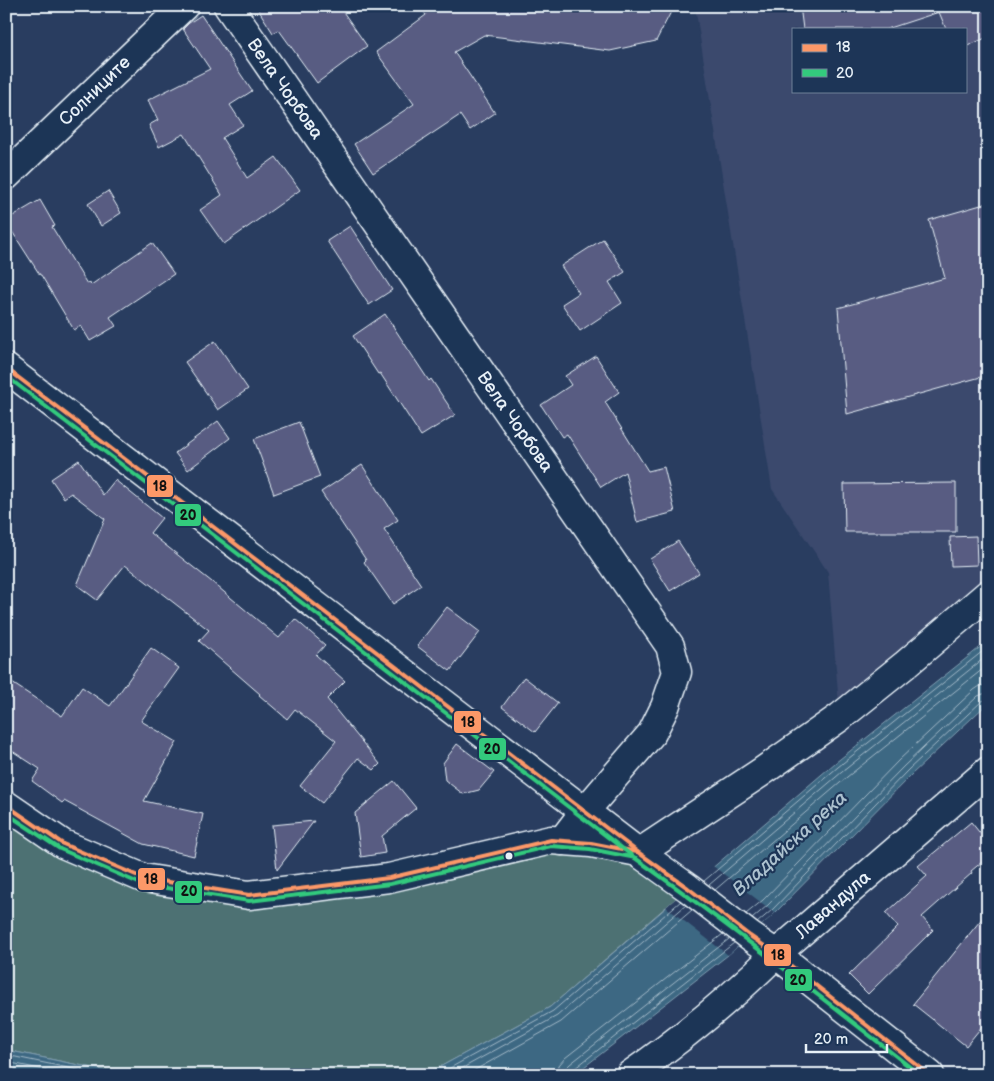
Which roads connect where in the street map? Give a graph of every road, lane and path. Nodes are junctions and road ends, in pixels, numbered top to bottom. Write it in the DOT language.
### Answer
graph roads {
  1 [pos="184,6"];
  2 [pos="228,6"];
  3 [pos="6,176"];
  4 [pos="6,368"];
  5 [pos="988,594"];
  6 [pos="988,770"];
  7 [pos="6,805"];
  8 [pos="585,811"];
  9 [pos="562,841"];
  10 [pos="639,853"];
  11 [pos="776,954"];
  12 [pos="630,1075"];
  13 [pos="930,1075"];
  1 -- 3 [label="street, Солниците"];
  2 -- 8 [label="street, Вела Чорбова"];
  4 -- 8 [label="street"];
  5 -- 10 [label="street"];
  6 -- 11 [label="street, Лавандула"];
  7 -- 9 [label="street"];
  8 -- 9 [label="street, Вела Чорбова"];
  8 -- 10 [label="street"];
  9 -- 10 [label="street"];
  10 -- 11 [label="street"];
  11 -- 12 [label="street, Лавандула"];
  11 -- 13 [label="street"];
}
